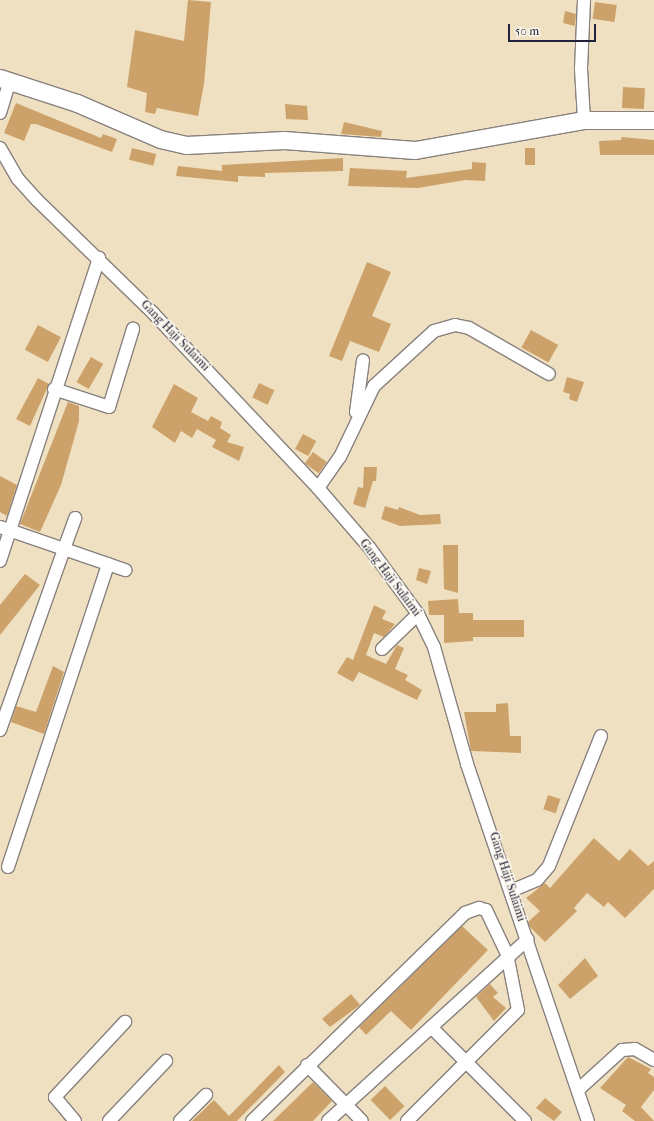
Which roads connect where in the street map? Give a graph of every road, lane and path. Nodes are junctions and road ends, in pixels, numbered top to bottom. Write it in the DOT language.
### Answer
graph roads {
  1 [pos="584,0"];
  2 [pos="5,79"];
  3 [pos="0,113"];
  4 [pos="584,120"];
  5 [pos="654,120"];
  6 [pos="0,148"];
  7 [pos="99,258"];
  8 [pos="133,329"];
  9 [pos="363,360"];
  10 [pos="549,374"];
  11 [pos="54,389"];
  12 [pos="355,424"];
  13 [pos="318,488"];
  14 [pos="75,518"];
  15 [pos="5,529"];
  16 [pos="64,549"];
  17 [pos="0,561"];
  18 [pos="108,564"];
  19 [pos="125,570"];
  20 [pos="418,614"];
  21 [pos="382,649"];
  22 [pos="5,696"];
  23 [pos="0,730"];
  24 [pos="601,736"];
  25 [pos="8,867"];
  26 [pos="511,891"];
  27 [pos="528,939"];
  28 [pos="507,954"];
  29 [pos="125,1022"];
  30 [pos="431,1027"];
  31 [pos="166,1060"];
  32 [pos="654,1060"];
  33 [pos="467,1062"];
  34 [pos="307,1065"];
  35 [pos="579,1089"];
  36 [pos="206,1095"];
  37 [pos="345,1104"];
  38 [pos="75,1121"];
  39 [pos="109,1121"];
  40 [pos="180,1121"];
  41 [pos="252,1121"];
  42 [pos="328,1121"];
  43 [pos="362,1121"];
  44 [pos="407,1121"];
  45 [pos="525,1121"];
  46 [pos="588,1121"];
  1 -- 4 [label="street"];
  2 -- 3 [label="street"];
  2 -- 4 [label="street"];
  4 -- 5 [label="street"];
  6 -- 7 [label="street, Gang Haji Sulaimi"];
  7 -- 11 [label="street"];
  7 -- 13 [label="street, Gang Haji Sulaimi"];
  8 -- 11 [label="street"];
  9 -- 12 [label="street"];
  10 -- 12 [label="street"];
  11 -- 15 [label="street"];
  12 -- 13 [label="street"];
  13 -- 20 [label="street, Gang Haji Sulaimi"];
  14 -- 16 [label="street"];
  15 -- 16 [label="street"];
  15 -- 17 [label="street"];
  16 -- 18 [label="street"];
  16 -- 22 [label="street"];
  18 -- 19 [label="street"];
  18 -- 25 [label="street"];
  20 -- 21 [label="street"];
  20 -- 26 [label="street, Gang Haji Sulaimi"];
  22 -- 23 [label="street"];
  24 -- 26 [label="street"];
  26 -- 27 [label="street, Gang Haji Sulaimi"];
  27 -- 28 [label="street"];
  27 -- 35 [label="street, Gang Haji Sulaimi"];
  28 -- 30 [label="street"];
  28 -- 33 [label="street"];
  28 -- 34 [label="street"];
  29 -- 38 [label="street"];
  30 -- 33 [label="street"];
  30 -- 37 [label="street"];
  31 -- 39 [label="street"];
  32 -- 35 [label="street"];
  33 -- 44 [label="street"];
  33 -- 45 [label="street"];
  34 -- 37 [label="street"];
  34 -- 41 [label="street"];
  35 -- 46 [label="street, Gang Haji Sulaimi"];
  36 -- 40 [label="street"];
  37 -- 42 [label="street"];
  37 -- 43 [label="street"];
}
